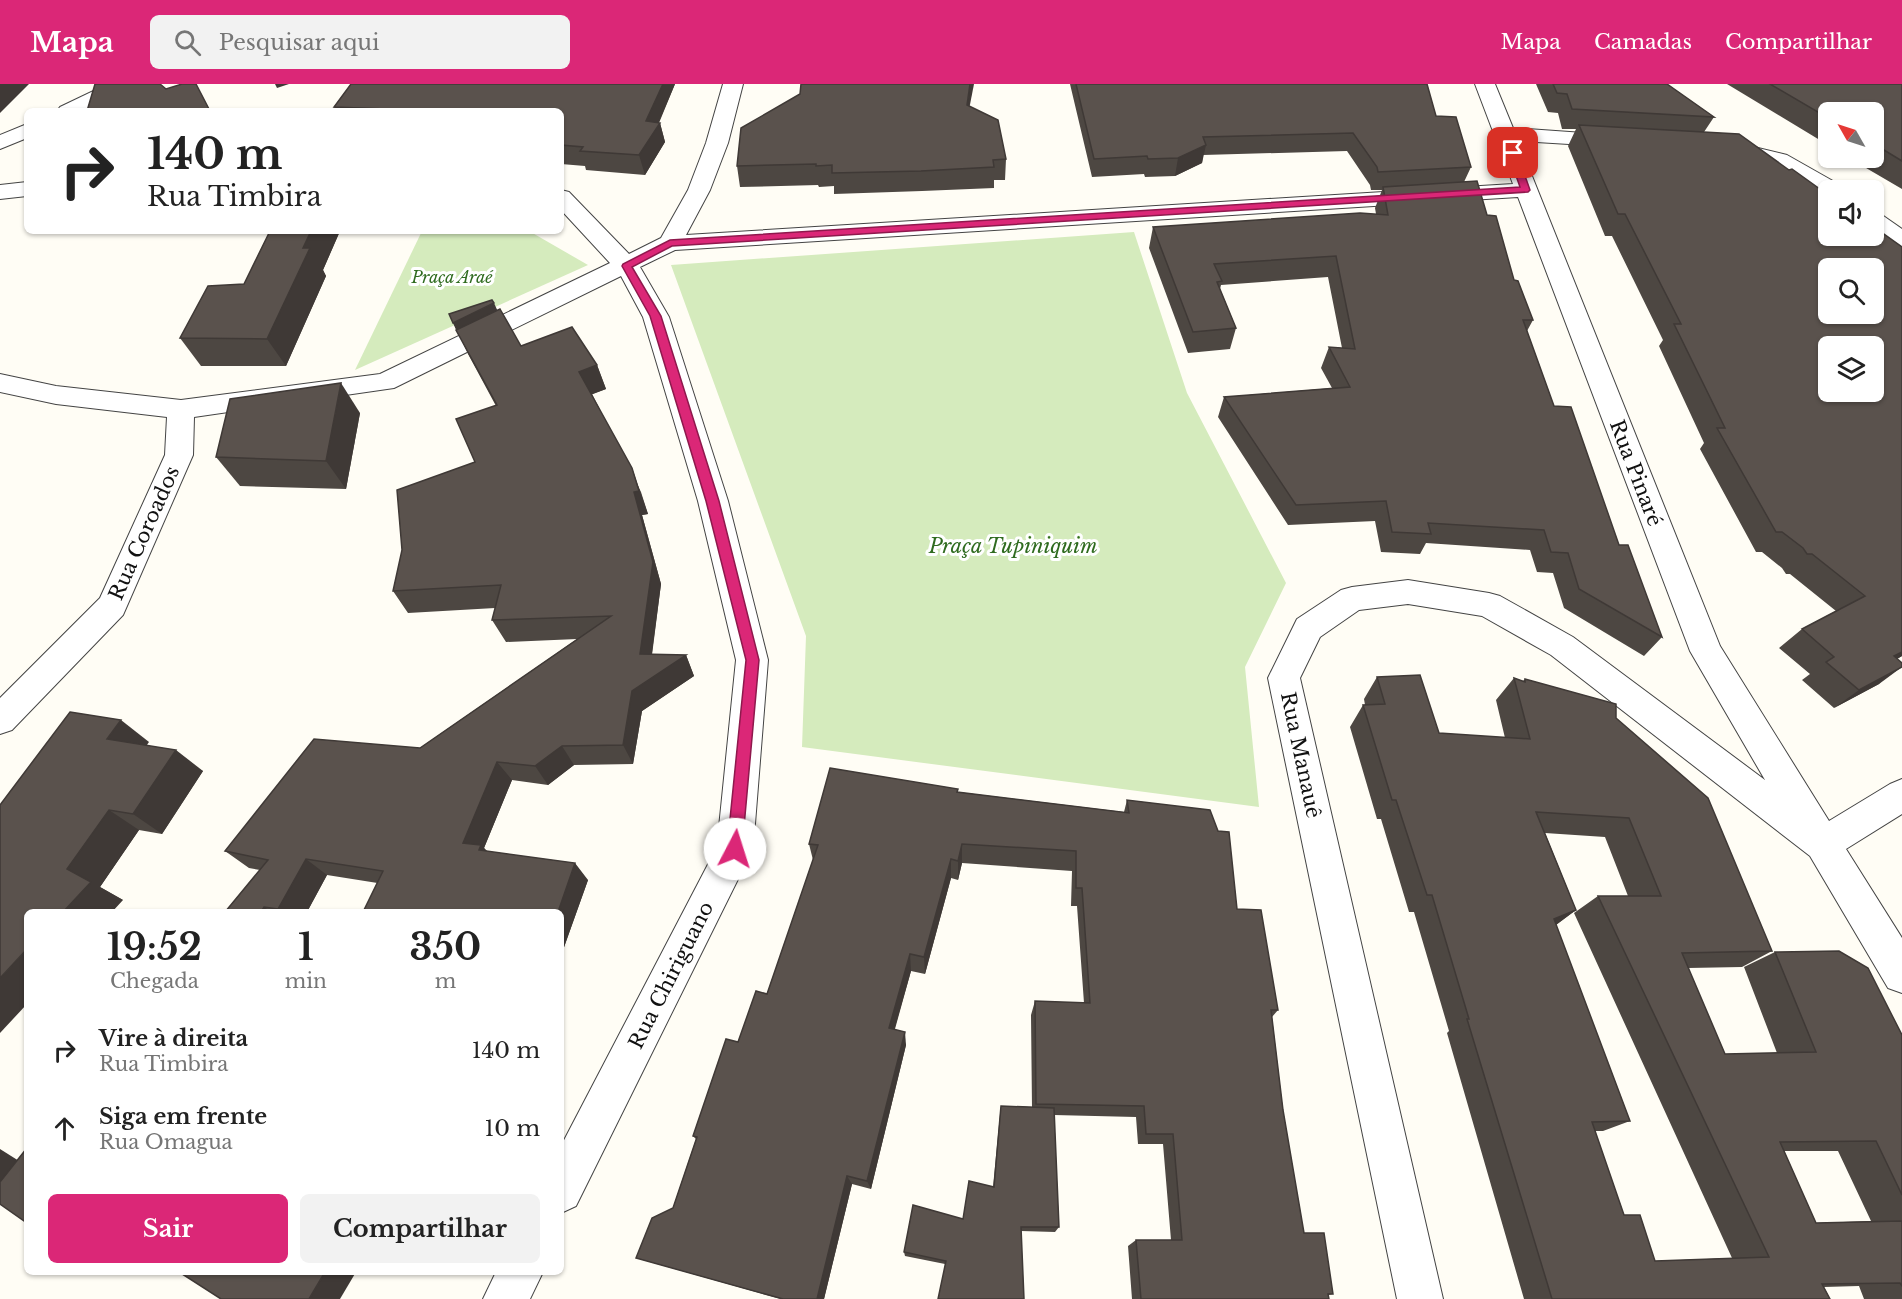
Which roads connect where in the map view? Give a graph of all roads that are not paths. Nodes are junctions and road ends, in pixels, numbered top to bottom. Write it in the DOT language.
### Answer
graph roads {
  1 [pos="124,84"];
  2 [pos="733,84"];
  3 [pos="1485,84"];
  4 [pos="73,108"];
  5 [pos="24,131"];
  6 [pos="1506,134"];
  7 [pos="1634,142"];
  8 [pos="0,143"];
  9 [pos="1703,146"];
  10 [pos="1818,182"];
  11 [pos="24,189"];
  12 [pos="1525,190"];
  13 [pos="0,192"];
  14 [pos="564,200"];
  15 [pos="1884,227"];
  16 [pos="1902,240"];
  17 [pos="670,243"];
  18 [pos="627,266"];
  19 [pos="0,383"];
  20 [pos="181,409"];
  21 [pos="0,720"];
  22 [pos="1902,795"];
  23 [pos="1823,844"];
  24 [pos="1902,974"];
  25 [pos="564,1185"];
  26 [pos="518,1275"];
  27 [pos="506,1299"];
  28 [pos="1420,1299"];
  1 -- 4 [label="street"];
  2 -- 17 [label="street"];
  3 -- 6 [label="street, Rua Pinaré"];
  5 -- 8 [label="street"];
  6 -- 7 [label="street"];
  6 -- 12 [label="street, Rua Pinaré"];
  9 -- 10 [label="street"];
  11 -- 13 [label="street"];
  12 -- 17 [label="street"];
  12 -- 23 [label="street, Rua Pinaré"];
  14 -- 18 [label="street"];
  15 -- 16 [label="street"];
  17 -- 18 [label="street"];
  18 -- 20 [label="street"];
  18 -- 25 [label="street, Rua Chiriguano"];
  19 -- 20 [label="street"];
  20 -- 21 [label="street, Rua Coroados"];
  22 -- 23 [label="street"];
  23 -- 24 [label="street, Rua Pinaré"];
  23 -- 28 [label="street, Rua Manauê"];
  26 -- 27 [label="street"];
}
